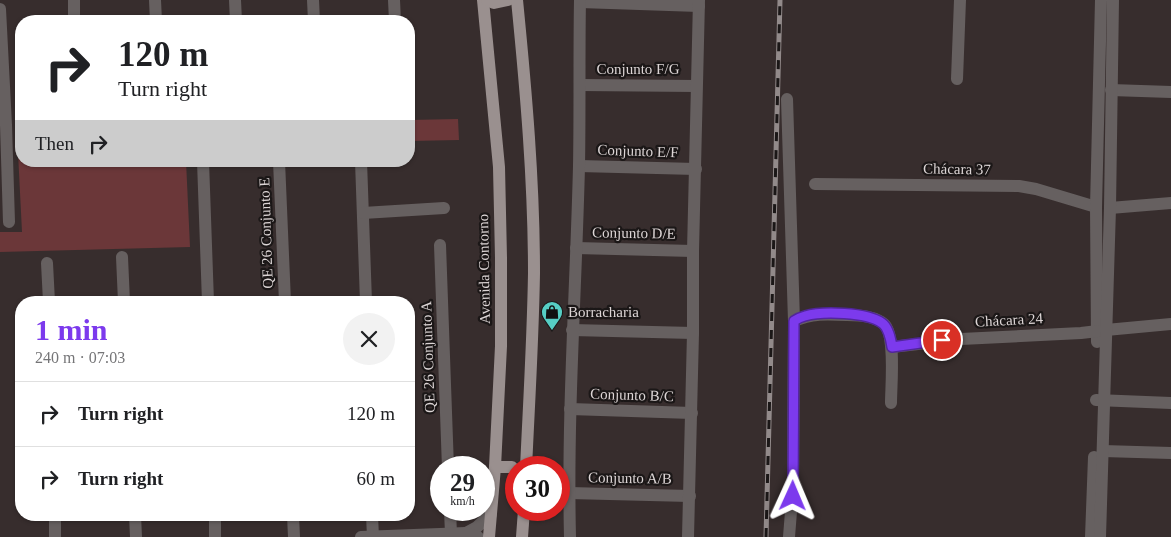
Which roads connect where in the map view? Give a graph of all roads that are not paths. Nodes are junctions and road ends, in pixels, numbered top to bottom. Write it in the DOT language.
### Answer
graph roads {
  1 [pos="74,0"];
  2 [pos="155,0"];
  3 [pos="235,0"];
  4 [pos="313,0"];
  5 [pos="394,0"];
  6 [pos="483,0"];
  7 [pos="487,0"];
  8 [pos="508,0"];
  9 [pos="517,0"];
  10 [pos="960,0"];
  11 [pos="1101,0"];
  12 [pos="1113,0"];
  13 [pos="580,1"];
  14 [pos="699,3"];
  15 [pos="0,9"];
  16 [pos="74,15"];
  17 [pos="156,15"];
  18 [pos="236,15"];
  19 [pos="314,15"];
  20 [pos="395,15"];
  21 [pos="957,79"];
  22 [pos="580,85"];
  23 [pos="696,86"];
  24 [pos="1111,90"];
  25 [pos="1171,92"];
  26 [pos="787,99"];
  27 [pos="579,166"];
  28 [pos="203,167"];
  29 [pos="279,167"];
  30 [pos="361,167"];
  31 [pos="696,170"];
  32 [pos="815,184"];
  33 [pos="1171,203"];
  34 [pos="1096,207"];
  35 [pos="444,208"];
  36 [pos="1110,208"];
  37 [pos="363,213"];
  38 [pos="9,222"];
  39 [pos="440,245"];
  40 [pos="576,248"];
  41 [pos="692,251"];
  42 [pos="122,257"];
  43 [pos="47,263"];
  44 [pos="48,296"];
  45 [pos="124,296"];
  46 [pos="208,296"];
  47 [pos="285,296"];
  48 [pos="366,296"];
  49 [pos="794,321"];
  50 [pos="1171,324"];
  51 [pos="572,330"];
  52 [pos="1102,330"];
  53 [pos="693,332"];
  54 [pos="892,347"];
  55 [pos="1100,401"];
  56 [pos="890,403"];
  57 [pos="1171,403"];
  58 [pos="570,409"];
  59 [pos="692,413"];
  60 [pos="1103,451"];
  61 [pos="1171,453"];
  62 [pos="448,456"];
  63 [pos="527,456"];
  64 [pos="569,456"];
  65 [pos="496,467"];
  66 [pos="505,467"];
  67 [pos="495,475"];
  68 [pos="570,493"];
  69 [pos="690,496"];
  70 [pos="54,521"];
  71 [pos="135,521"];
  72 [pos="214,521"];
  73 [pos="293,521"];
  74 [pos="372,521"];
  75 [pos="450,521"];
  76 [pos="483,521"];
  77 [pos="490,521"];
  78 [pos="523,521"];
  79 [pos="570,521"];
  80 [pos="451,534"];
  81 [pos="472,535"];
  82 [pos="373,536"];
  83 [pos="412,536"];
  84 [pos="55,537"];
  85 [pos="136,537"];
  86 [pos="215,537"];
  87 [pos="294,537"];
  88 [pos="361,537"];
  89 [pos="489,537"];
  90 [pos="522,537"];
  91 [pos="570,537"];
  92 [pos="688,537"];
  93 [pos="789,537"];
  94 [pos="1091,537"];
  95 [pos="1100,537"];
  1 -- 16 [label="street"];
  2 -- 17 [label="street"];
  3 -- 18 [label="street"];
  4 -- 19 [label="street"];
  5 -- 20 [label="street"];
  6 -- 65 [label="main road, Avenida Contorno"];
  7 -- 8 [label="main road"];
  9 -- 63 [label="main road"];
  10 -- 21 [label="street"];
  11 -- 34 [label="street"];
  12 -- 24 [label="street"];
  13 -- 14 [label="street"];
  13 -- 22 [label="street"];
  14 -- 23 [label="street"];
  15 -- 38 [label="street"];
  22 -- 23 [label="street, Conjunto F/G"];
  22 -- 27 [label="street"];
  23 -- 31 [label="street"];
  24 -- 25 [label="street"];
  24 -- 36 [label="street"];
  26 -- 49 [label="street"];
  27 -- 31 [label="street, Conjunto E/F"];
  27 -- 40 [label="street"];
  28 -- 46 [label="street"];
  29 -- 47 [label="street, QE 26 Conjunto E"];
  30 -- 37 [label="street"];
  31 -- 41 [label="street"];
  32 -- 34 [label="street, Chácara 37"];
  33 -- 36 [label="street"];
  34 -- 52 [label="street"];
  35 -- 37 [label="street"];
  36 -- 52 [label="street"];
  37 -- 48 [label="street"];
  39 -- 62 [label="street, QE 26 Conjunto A"];
  40 -- 41 [label="street, Conjunto D/E"];
  40 -- 51 [label="street"];
  41 -- 53 [label="street"];
  42 -- 45 [label="street"];
  43 -- 44 [label="street"];
  49 -- 54 [label="street"];
  49 -- 93 [label="street"];
  50 -- 52 [label="street, Chácara 24"];
  51 -- 53 [label="street"];
  51 -- 58 [label="street"];
  52 -- 54 [label="street, Chácara 24"];
  52 -- 55 [label="street"];
  53 -- 59 [label="street"];
  54 -- 56 [label="street"];
  55 -- 57 [label="street"];
  55 -- 60 [label="street"];
  55 -- 94 [label="street"];
  58 -- 59 [label="street, Conjunto B/C"];
  58 -- 64 [label="street"];
  59 -- 69 [label="street"];
  60 -- 61 [label="street"];
  60 -- 95 [label="street"];
  65 -- 66 [label="main road"];
  65 -- 67 [label="main road, Avenida Contorno"];
  68 -- 69 [label="street, Conjunto A/B"];
  69 -- 92 [label="street"];
  70 -- 84 [label="street"];
  71 -- 85 [label="street"];
  72 -- 86 [label="street"];
  73 -- 87 [label="street"];
  74 -- 82 [label="street"];
  75 -- 80 [label="street"];
  76 -- 81 [label="street"];
  77 -- 89 [label="main road, Avenida Contorno"];
  78 -- 90 [label="main road"];
  79 -- 91 [label="street"];
  80 -- 81 [label="street"];
  80 -- 83 [label="street"];
  82 -- 83 [label="street"];
  82 -- 88 [label="street"];
}
